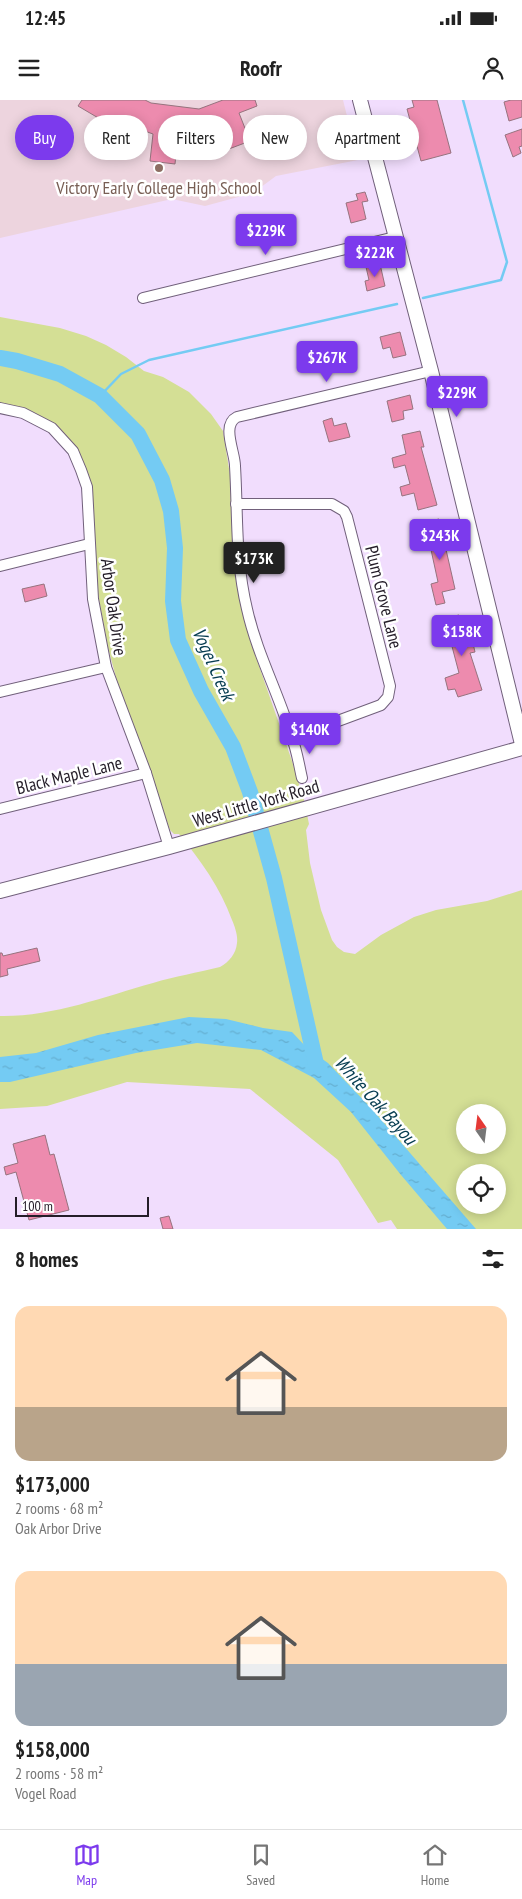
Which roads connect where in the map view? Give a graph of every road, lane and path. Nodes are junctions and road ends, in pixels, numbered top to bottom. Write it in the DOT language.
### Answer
graph roads {
  1 [pos="360,100"];
  2 [pos="395,237"];
  3 [pos="143,298"];
  4 [pos="431,371"];
  5 [pos="0,408"];
  6 [pos="236,504"];
  7 [pos="89,544"];
  8 [pos="0,566"];
  9 [pos="106,667"];
  10 [pos="0,692"];
  11 [pos="292,738"];
  12 [pos="522,744"];
  13 [pos="522,748"];
  14 [pos="146,773"];
  15 [pos="302,778"];
  16 [pos="0,809"];
  17 [pos="169,847"];
  18 [pos="0,891"];
  1 -- 2 [label="street"];
  2 -- 3 [label="street"];
  2 -- 4 [label="street"];
  4 -- 6 [label="street"];
  4 -- 12 [label="street"];
  5 -- 7 [label="street, Arbor Oak Drive"];
  6 -- 11 [label="street"];
  6 -- 11 [label="street, Plum Grove Lane"];
  7 -- 8 [label="street"];
  7 -- 9 [label="street, Arbor Oak Drive"];
  9 -- 10 [label="street"];
  9 -- 14 [label="street, Arbor Oak Drive"];
  11 -- 15 [label="street"];
  13 -- 17 [label="street, West Little York Road"];
  14 -- 16 [label="street, Black Maple Lane"];
  14 -- 17 [label="street, Arbor Oak Drive"];
  17 -- 18 [label="street, West Little York Road"];
}
